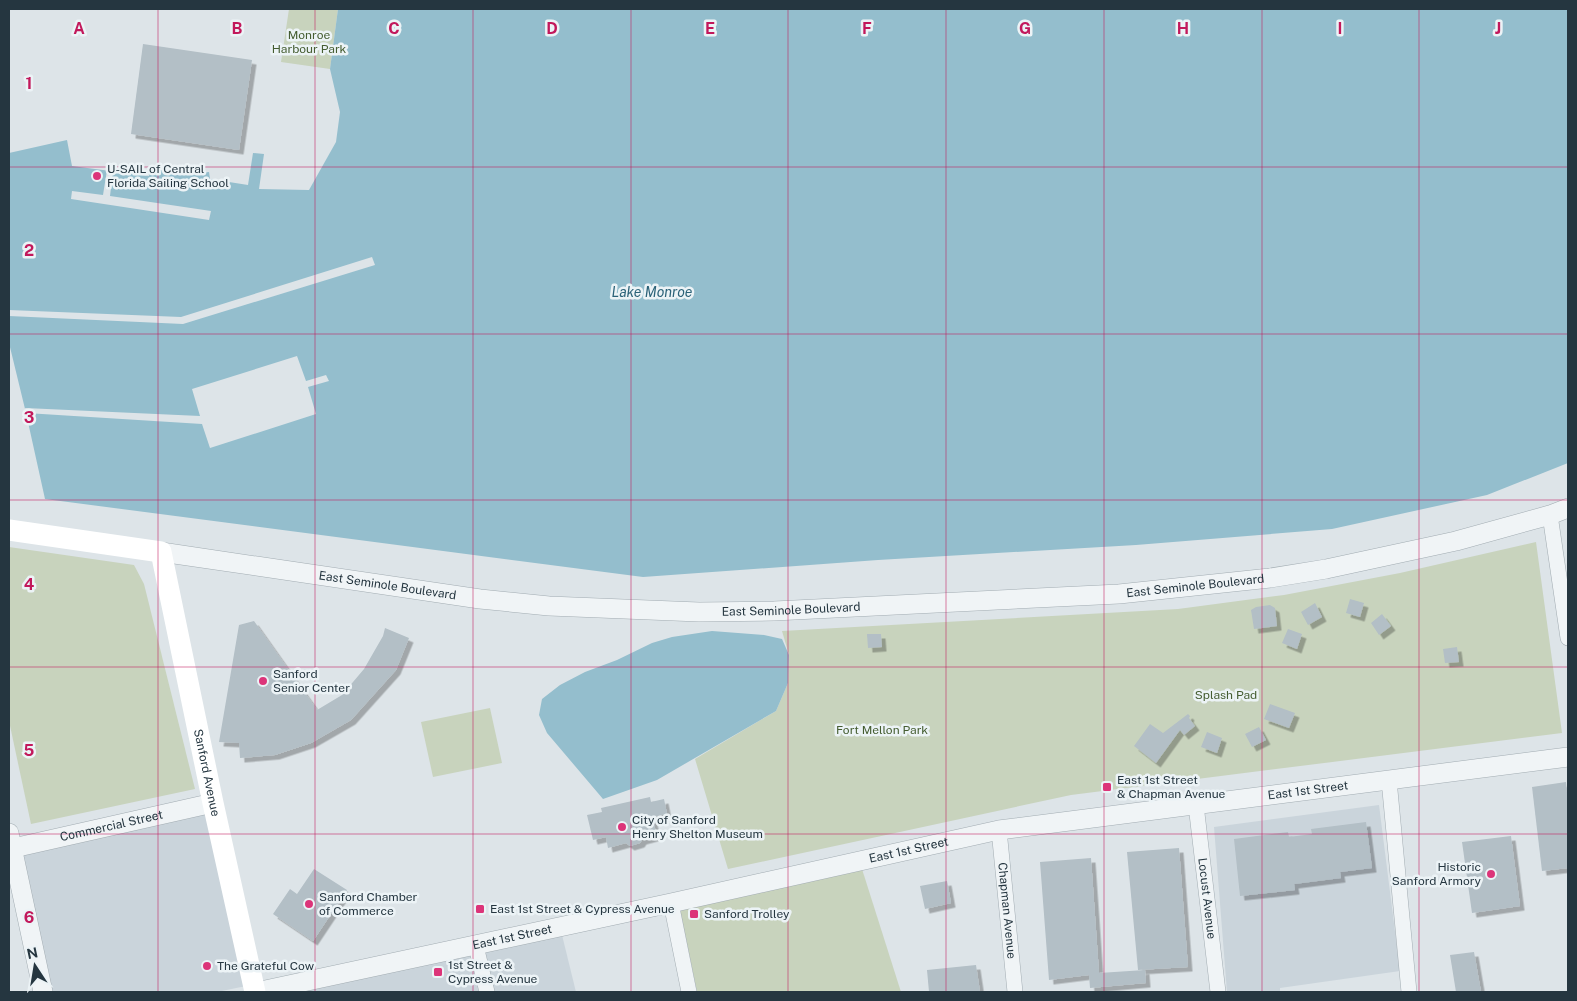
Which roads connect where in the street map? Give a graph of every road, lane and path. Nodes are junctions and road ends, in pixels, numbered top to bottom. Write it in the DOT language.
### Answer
graph roads {
  1 [pos="1568,508"];
  2 [pos="1550,515"];
  3 [pos="9,530"];
  4 [pos="161,552"];
  5 [pos="1568,638"];
  6 [pos="1568,757"];
  7 [pos="1389,780"];
  8 [pos="213,803"];
  9 [pos="1196,804"];
  10 [pos="999,830"];
  11 [pos="10,843"];
  12 [pos="671,903"];
  13 [pos="476,946"];
  14 [pos="44,992"];
  15 [pos="256,992"];
  16 [pos="487,992"];
  17 [pos="689,992"];
  18 [pos="1015,992"];
  19 [pos="1218,992"];
  20 [pos="1409,992"];
  1 -- 2 [label="street, East Seminole Boulevard"];
  2 -- 4 [label="street, East Seminole Boulevard"];
  2 -- 5 [label="street"];
  3 -- 4 [label="main road, East Seminole Boulevard"];
  4 -- 8 [label="main road, Sanford Avenue"];
  6 -- 7 [label="street, East 1st Street"];
  7 -- 9 [label="street, East 1st Street"];
  7 -- 20 [label="street"];
  8 -- 11 [label="street, Commercial Street"];
  8 -- 15 [label="main road, Sanford Avenue"];
  9 -- 10 [label="street, East 1st Street"];
  9 -- 19 [label="street, Locust Avenue"];
  10 -- 12 [label="street, East 1st Street"];
  10 -- 18 [label="street, Chapman Avenue"];
  11 -- 14 [label="street"];
  12 -- 13 [label="street, East 1st Street"];
  12 -- 17 [label="street"];
  13 -- 15 [label="street, East 1st Street"];
  13 -- 16 [label="street"];
}
